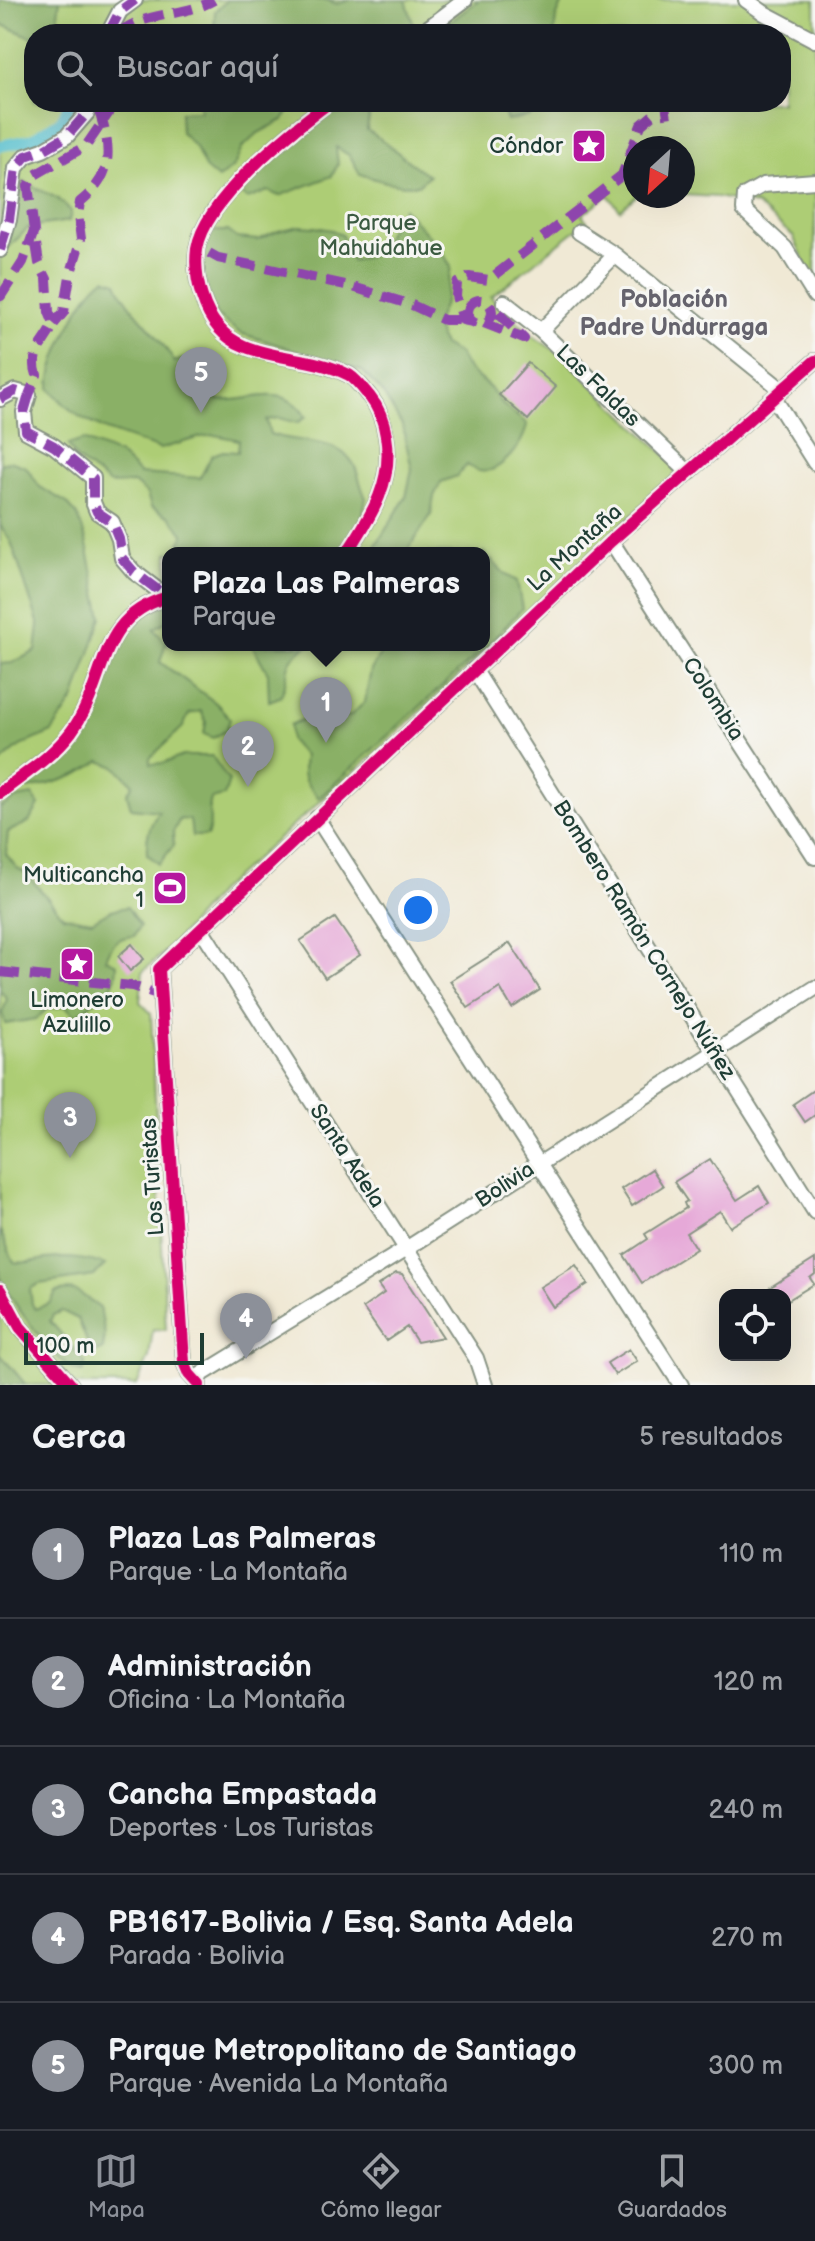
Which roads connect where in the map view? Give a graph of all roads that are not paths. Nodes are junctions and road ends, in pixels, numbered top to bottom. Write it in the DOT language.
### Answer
graph roads {
  1 [pos="135,0"];
  2 [pos="465,0"];
  3 [pos="746,0"];
  4 [pos="113,24"];
  5 [pos="433,24"];
  6 [pos="787,24"];
  7 [pos="791,26"];
  8 [pos="815,40"];
  9 [pos="87,112"];
  10 [pos="317,112"];
  11 [pos="815,181"];
  12 [pos="579,232"];
  13 [pos="0,250"];
  14 [pos="615,255"];
  15 [pos="815,296"];
  16 [pos="504,302"];
  17 [pos="541,331"];
  18 [pos="815,361"];
  19 [pos="778,394"];
  20 [pos="0,399"];
  21 [pos="815,463"];
  22 [pos="689,473"];
  23 [pos="611,541"];
  24 [pos="351,547"];
  25 [pos="162,593"];
  26 [pos="162,599"];
  27 [pos="474,669"];
  28 [pos="0,793"];
  29 [pos="317,818"];
  30 [pos="815,857"];
  31 [pos="202,930"];
  32 [pos="159,969"];
  33 [pos="815,988"];
  34 [pos="715,1052"];
  35 [pos="539,1164"];
  36 [pos="815,1212"];
  37 [pos="406,1249"];
  38 [pos="0,1290"];
  39 [pos="195,1383"];
  40 [pos="71,1385"];
  41 [pos="485,1385"];
  42 [pos="681,1385"];
  1 -- 4 [label="street"];
  2 -- 5 [label="street"];
  3 -- 6 [label="street"];
  7 -- 8 [label="street"];
  9 -- 13 [label="street"];
  10 -- 24 [label="street"];
  11 -- 15 [label="street"];
  12 -- 14 [label="street"];
  14 -- 17 [label="street"];
  14 -- 19 [label="street"];
  16 -- 17 [label="street, Las Faldas"];
  17 -- 22 [label="street, Las Faldas"];
  18 -- 19 [label="street, La Montaña"];
  19 -- 21 [label="street"];
  19 -- 22 [label="street, La Montaña"];
  20 -- 25 [label="street"];
  22 -- 23 [label="street, La Montaña"];
  23 -- 27 [label="street, La Montaña"];
  23 -- 30 [label="street, Colombia"];
  26 -- 28 [label="street"];
  27 -- 29 [label="street, La Montaña"];
  27 -- 34 [label="street, Bombero Ramón Cornejo Núñez"];
  29 -- 31 [label="street, La Montaña"];
  29 -- 35 [label="street"];
  31 -- 32 [label="street, La Montaña"];
  31 -- 37 [label="street, Santa Adela"];
  32 -- 39 [label="street, Los Turistas"];
  33 -- 34 [label="street, Bolivia"];
  34 -- 35 [label="street, Bolivia"];
  34 -- 36 [label="street, Bombero Ramón Cornejo Núñez"];
  35 -- 37 [label="street, Bolivia"];
  35 -- 42 [label="street"];
  37 -- 39 [label="street, Bolivia"];
  37 -- 41 [label="street, Santa Adela"];
  38 -- 40 [label="street"];
}
